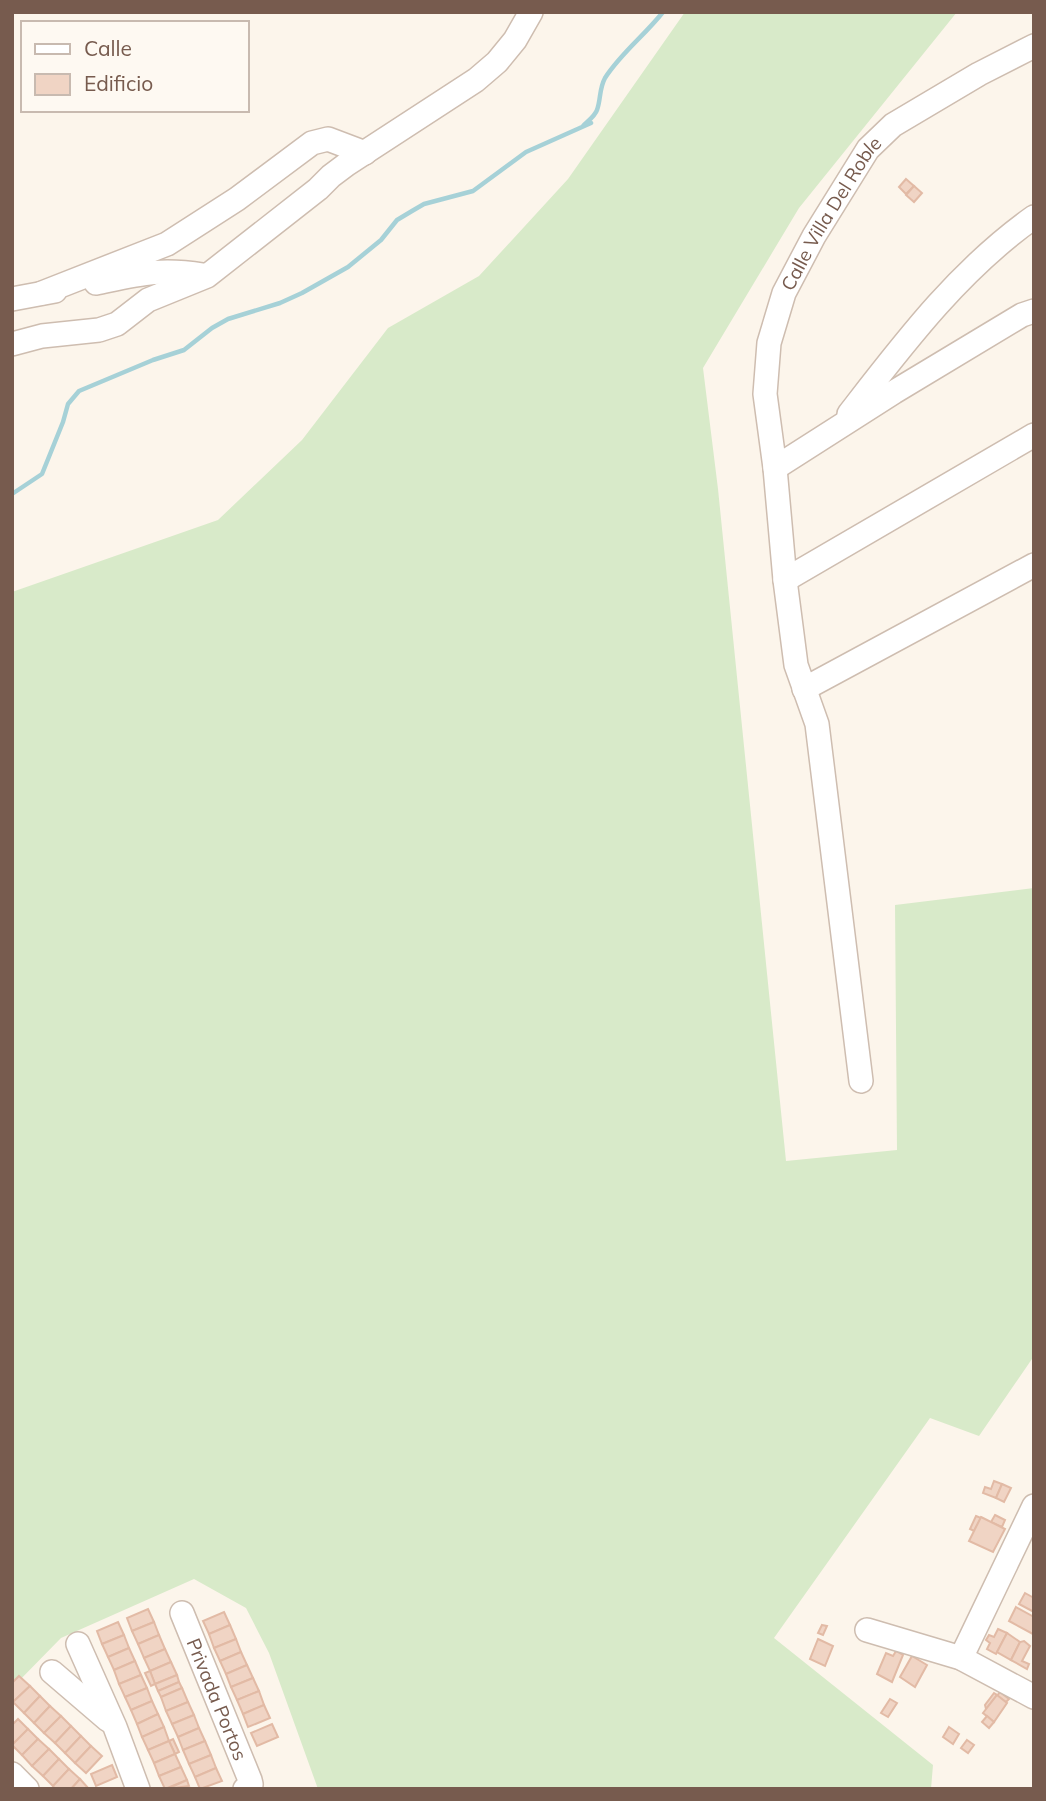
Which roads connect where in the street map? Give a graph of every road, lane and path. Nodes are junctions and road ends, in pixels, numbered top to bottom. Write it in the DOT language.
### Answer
graph roads {
  1 [pos="531,12"];
  2 [pos="1034,46"];
  3 [pos="365,153"];
  4 [pos="1034,217"];
  5 [pos="206,276"];
  6 [pos="42,293"];
  7 [pos="12,299"];
  8 [pos="1034,311"];
  9 [pos="12,344"];
  10 [pos="836,431"];
  11 [pos="1034,435"];
  12 [pos="775,468"];
  13 [pos="1034,565"];
  14 [pos="785,580"];
  15 [pos="804,689"];
  16 [pos="861,1082"];
  17 [pos="1034,1506"];
  18 [pos="182,1613"];
  19 [pos="867,1630"];
  20 [pos="78,1644"];
  21 [pos="961,1658"];
  22 [pos="52,1672"];
  23 [pos="1034,1697"];
  24 [pos="115,1727"];
  25 [pos="12,1774"];
  26 [pos="248,1786"];
  27 [pos="27,1789"];
  28 [pos="138,1789"];
  1 -- 3 [label="street"];
  2 -- 12 [label="street, Calle Villa Del Roble"];
  3 -- 5 [label="street"];
  3 -- 6 [label="street"];
  4 -- 10 [label="street"];
  5 -- 6 [label="street"];
  5 -- 9 [label="street"];
  6 -- 7 [label="street"];
  8 -- 10 [label="street"];
  10 -- 12 [label="street"];
  11 -- 14 [label="street"];
  12 -- 14 [label="street, Calle Villa Del Roble"];
  13 -- 15 [label="street"];
  14 -- 15 [label="street, Calle Villa Del Roble"];
  15 -- 16 [label="street, Calle Villa Del Roble"];
  17 -- 21 [label="street"];
  18 -- 26 [label="street, Privada Portos"];
  19 -- 21 [label="street"];
  20 -- 24 [label="street"];
  21 -- 23 [label="street"];
  22 -- 24 [label="street"];
  24 -- 28 [label="street"];
  25 -- 27 [label="street"];
}
